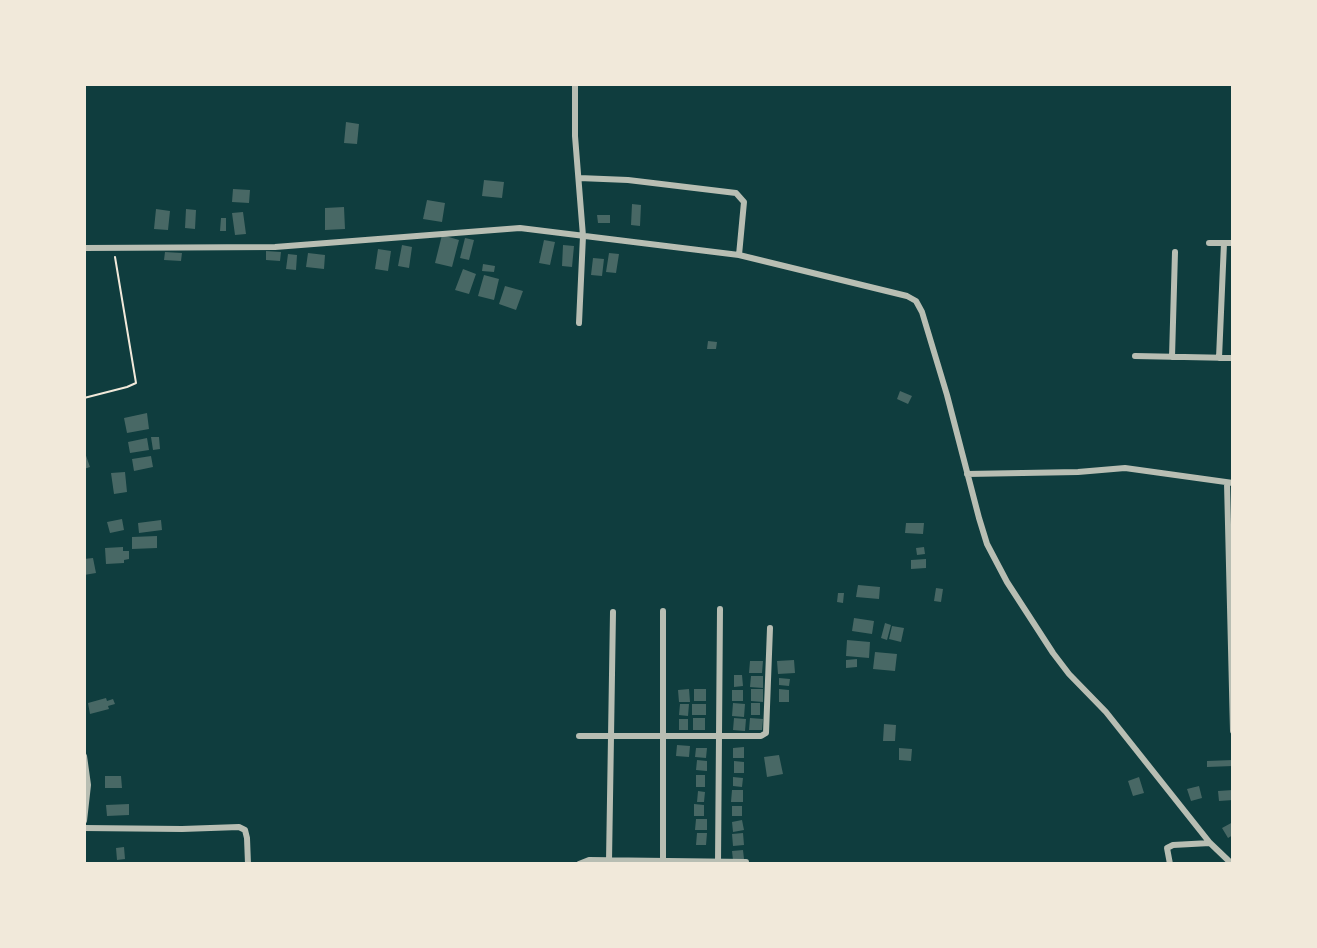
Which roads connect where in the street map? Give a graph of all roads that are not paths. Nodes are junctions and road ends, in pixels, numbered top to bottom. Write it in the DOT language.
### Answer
graph roads {
  1 [pos="575,84"];
  2 [pos="579,178"];
  3 [pos="583,236"];
  4 [pos="1209,243"];
  5 [pos="1224,243"];
  6 [pos="1233,243"];
  7 [pos="84,248"];
  8 [pos="1175,252"];
  9 [pos="739,255"];
  10 [pos="579,324"];
  11 [pos="1135,356"];
  12 [pos="1172,357"];
  13 [pos="1219,358"];
  14 [pos="1233,358"];
  15 [pos="967,474"];
  16 [pos="1230,483"];
  17 [pos="720,609"];
  18 [pos="663,611"];
  19 [pos="613,612"];
  20 [pos="770,628"];
  21 [pos="1233,731"];
  22 [pos="579,736"];
  23 [pos="610,736"];
  24 [pos="663,736"];
  25 [pos="718,736"];
  26 [pos="84,756"];
  27 [pos="84,821"];
  28 [pos="84,828"];
  29 [pos="1210,843"];
  30 [pos="609,861"];
  31 [pos="663,862"];
  32 [pos="718,862"];
  33 [pos="746,862"];
  34 [pos="1228,863"];
  35 [pos="248,864"];
  36 [pos="579,864"];
  37 [pos="1170,864"];
  1 -- 2 [label="street"];
  2 -- 3 [label="street"];
  2 -- 9 [label="street"];
  3 -- 7 [label="street"];
  3 -- 9 [label="street"];
  3 -- 10 [label="street"];
  4 -- 5 [label="street"];
  5 -- 6 [label="street"];
  5 -- 13 [label="street"];
  8 -- 12 [label="street"];
  9 -- 15 [label="street"];
  11 -- 12 [label="street"];
  12 -- 13 [label="street"];
  13 -- 14 [label="street"];
  15 -- 16 [label="street"];
  15 -- 29 [label="street"];
  16 -- 21 [label="street"];
  17 -- 25 [label="street"];
  18 -- 24 [label="street"];
  19 -- 23 [label="street"];
  20 -- 25 [label="street"];
  22 -- 23 [label="street"];
  23 -- 24 [label="street"];
  23 -- 30 [label="street"];
  24 -- 25 [label="street"];
  24 -- 31 [label="street"];
  25 -- 32 [label="street"];
  26 -- 27 [label="street"];
  28 -- 35 [label="street"];
  29 -- 34 [label="street"];
  29 -- 37 [label="street"];
  30 -- 31 [label="street"];
  30 -- 36 [label="street"];
  31 -- 32 [label="street"];
  32 -- 33 [label="street"];
}
